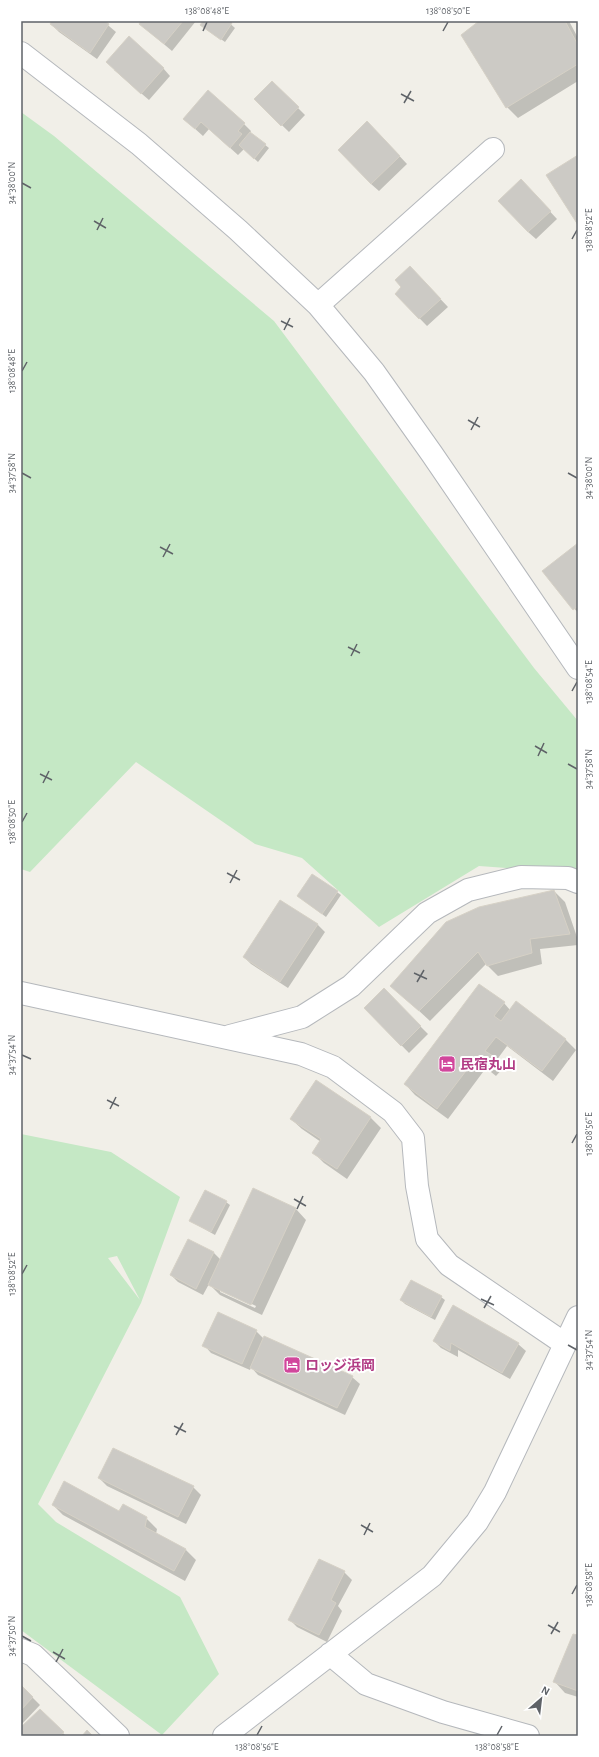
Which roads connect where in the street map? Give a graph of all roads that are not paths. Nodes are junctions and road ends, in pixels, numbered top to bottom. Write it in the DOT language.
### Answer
graph roads {
  1 [pos="21,54"];
  2 [pos="493,149"];
  3 [pos="318,305"];
  4 [pos="578,668"];
  5 [pos="578,882"];
  6 [pos="21,993"];
  7 [pos="227,1037"];
  8 [pos="578,1316"];
  9 [pos="565,1344"];
  10 [pos="21,1650"];
  11 [pos="330,1654"];
  12 [pos="118,1736"];
  13 [pos="224,1736"];
  14 [pos="528,1736"];
  1 -- 3 [label="street"];
  2 -- 3 [label="street"];
  3 -- 4 [label="street"];
  5 -- 7 [label="street"];
  6 -- 7 [label="street"];
  7 -- 9 [label="street"];
  8 -- 9 [label="street"];
  9 -- 11 [label="street"];
  10 -- 12 [label="street"];
  11 -- 13 [label="street"];
  11 -- 14 [label="street"];
}
